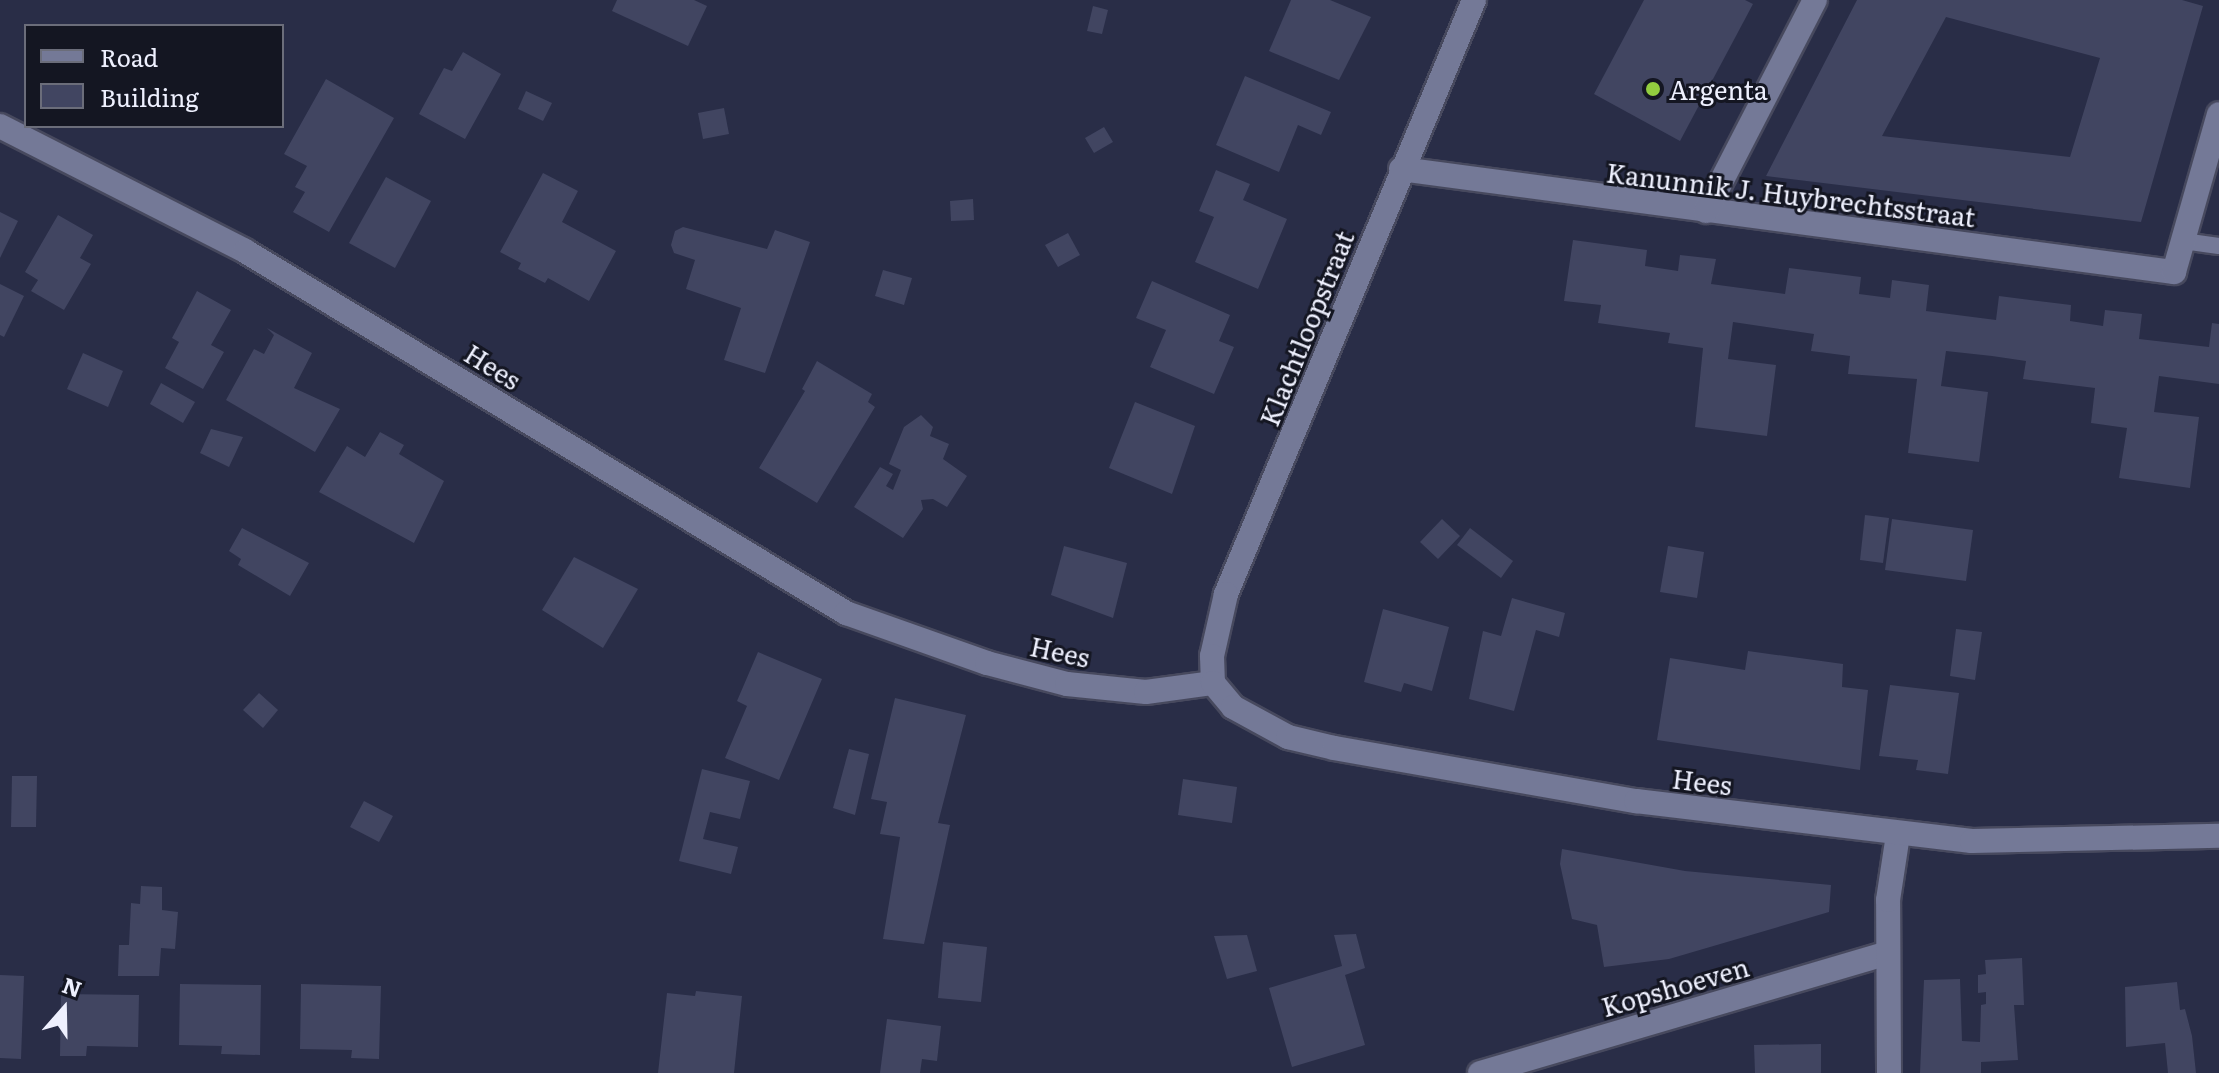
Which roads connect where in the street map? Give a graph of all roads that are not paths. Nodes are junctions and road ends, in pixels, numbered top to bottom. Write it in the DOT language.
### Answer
graph roads {
  1 [pos="1474,0"];
  2 [pos="1815,0"];
  3 [pos="2219,114"];
  4 [pos="0,126"];
  5 [pos="1401,169"];
  6 [pos="1706,211"];
  7 [pos="2183,241"];
  8 [pos="2219,246"];
  9 [pos="1213,683"];
  10 [pos="1898,835"];
  11 [pos="2219,836"];
  12 [pos="1887,953"];
  13 [pos="1480,1073"];
  14 [pos="1889,1073"];
  1 -- 5 [label="street, Klachtloopstraat"];
  2 -- 6 [label="street"];
  3 -- 7 [label="street"];
  4 -- 9 [label="street, Hees"];
  5 -- 6 [label="street, Kanunnik J. Huybrechtsstraat"];
  5 -- 9 [label="street, Klachtloopstraat"];
  6 -- 7 [label="street, Kanunnik J. Huybrechtsstraat"];
  7 -- 8 [label="lane"];
  9 -- 10 [label="street, Hees"];
  10 -- 11 [label="street, Hees"];
  10 -- 12 [label="street"];
  12 -- 13 [label="street, Kopshoeven"];
  12 -- 14 [label="street"];
}
